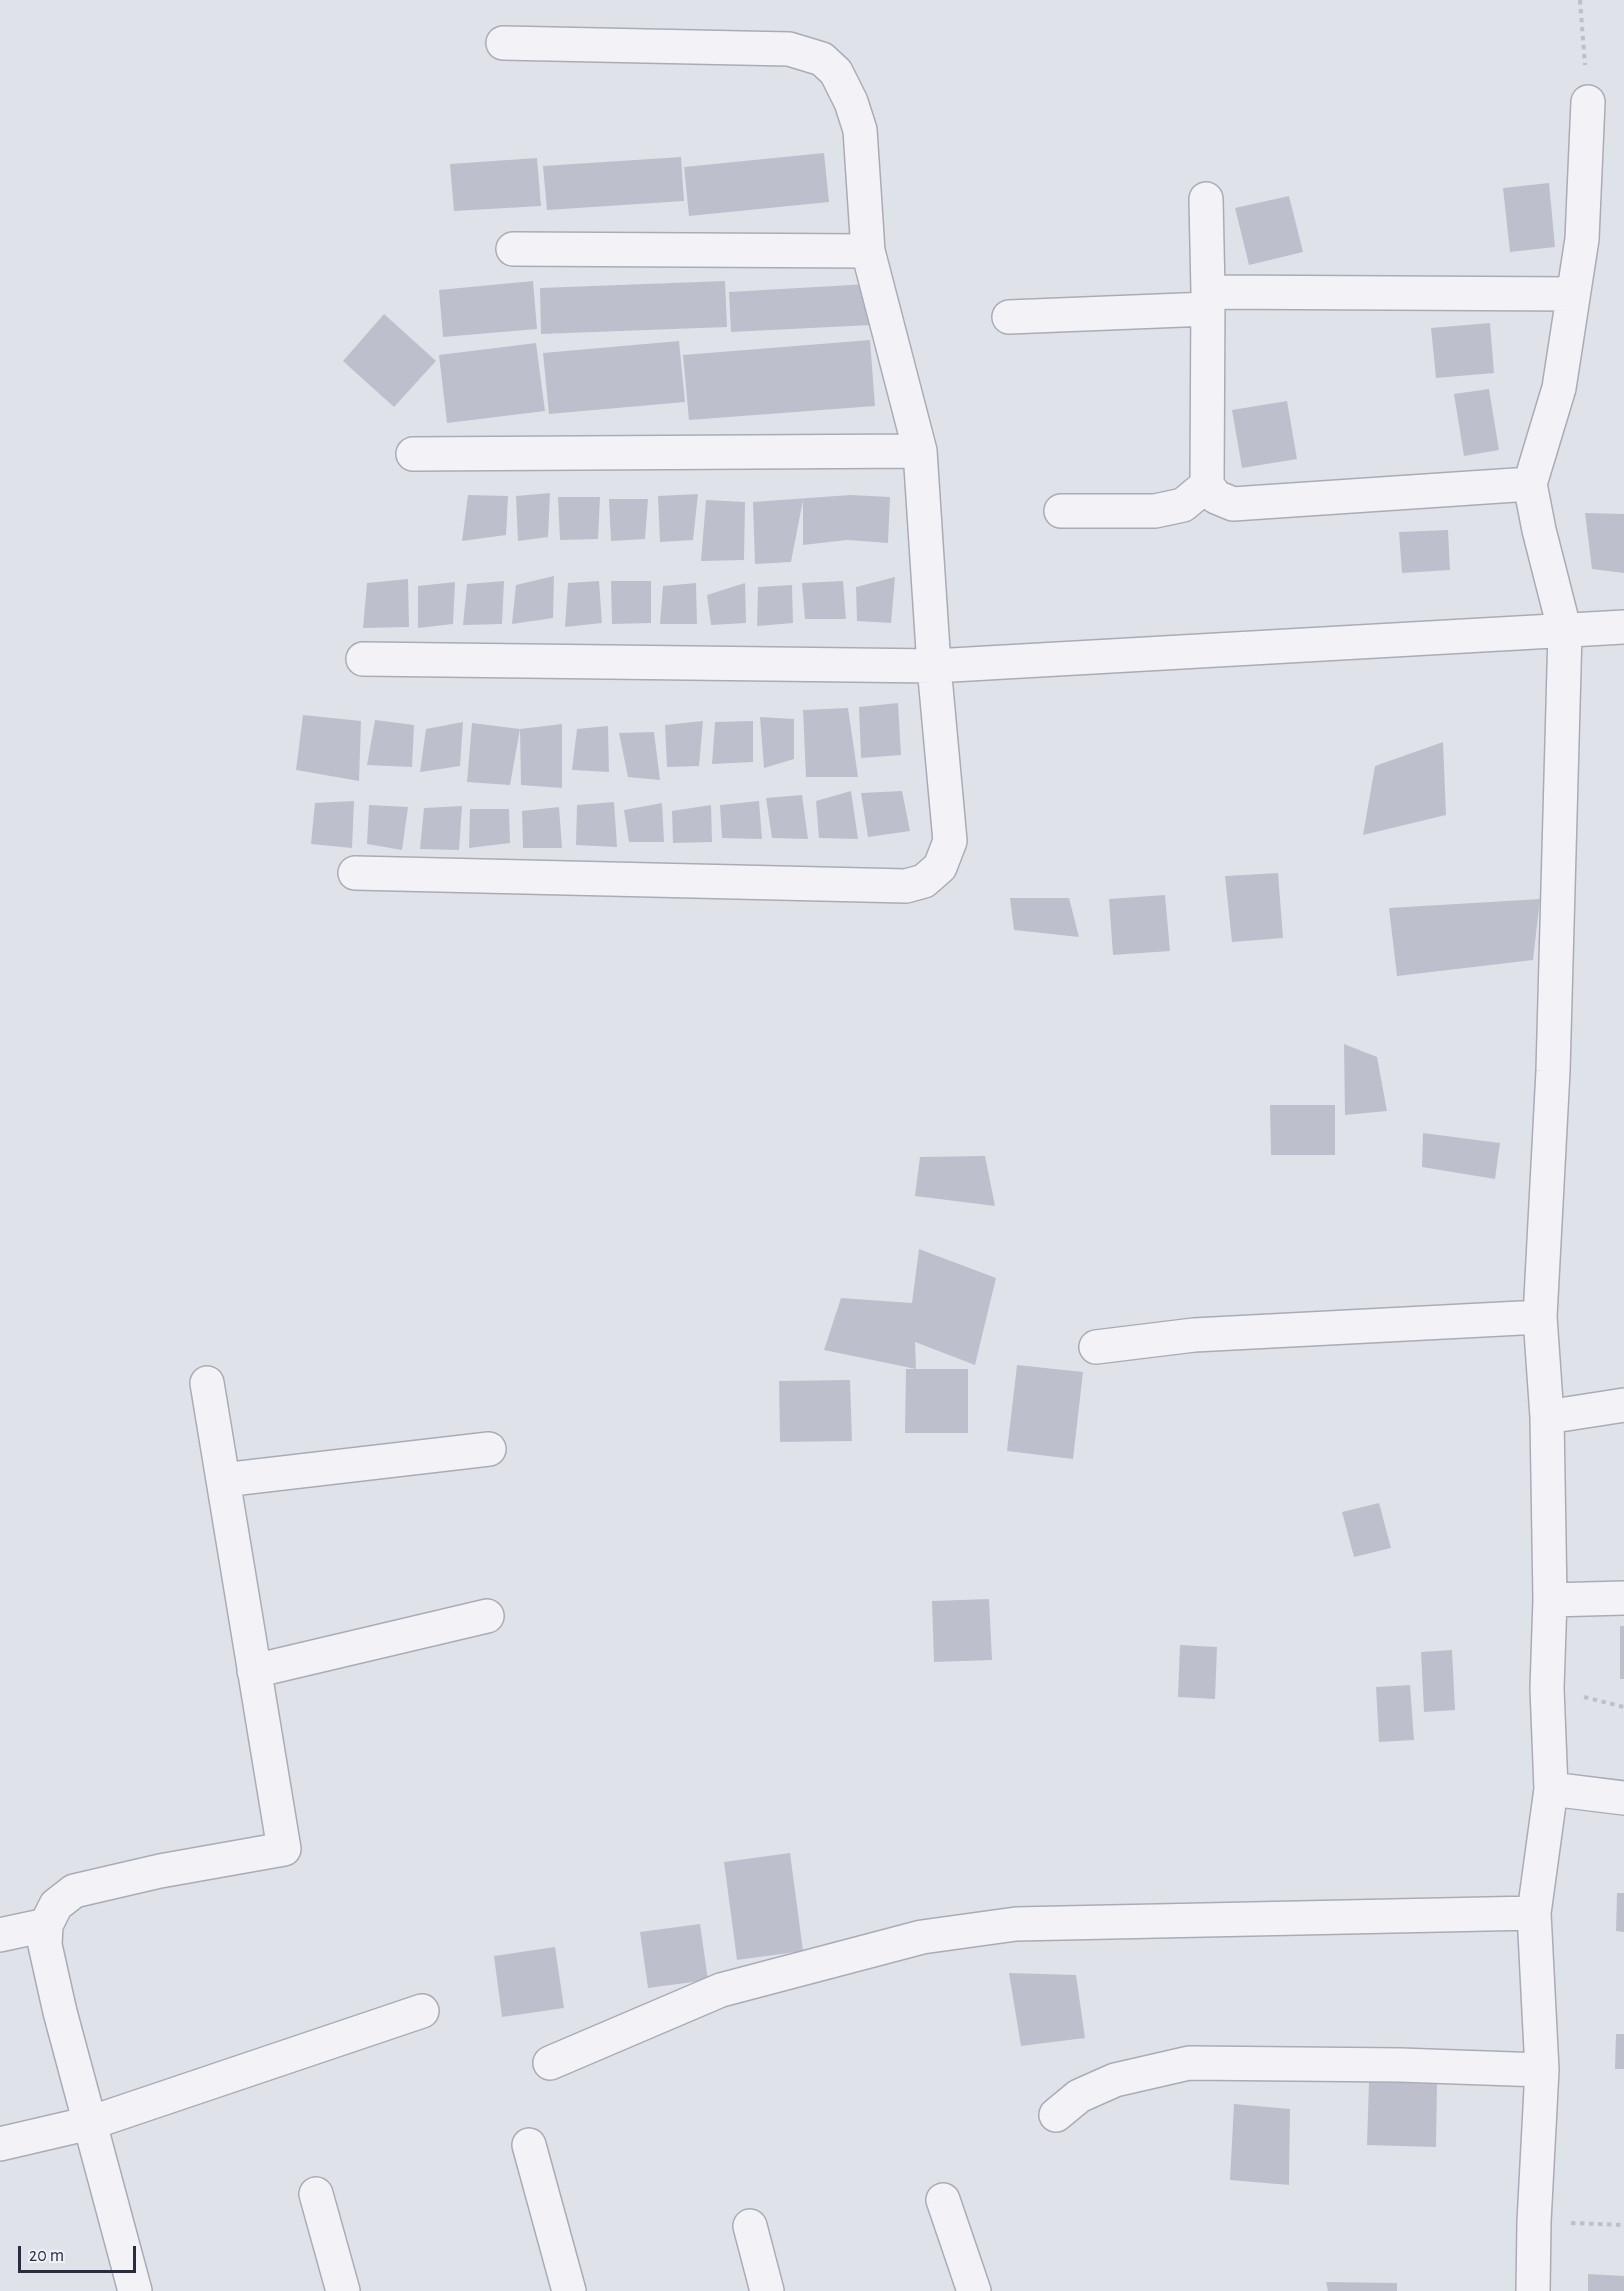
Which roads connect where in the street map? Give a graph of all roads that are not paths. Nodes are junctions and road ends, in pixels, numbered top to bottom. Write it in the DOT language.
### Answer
graph roads {
  1 [pos="503,43"];
  2 [pos="1588,102"];
  3 [pos="1206,199"];
  4 [pos="513,249"];
  5 [pos="868,251"];
  6 [pos="1573,294"];
  7 [pos="1208,300"];
  8 [pos="1009,317"];
  9 [pos="920,451"];
  10 [pos="413,453"];
  11 [pos="1530,484"];
  12 [pos="1207,485"];
  13 [pos="1061,511"];
  14 [pos="1624,627"];
  15 [pos="1565,632"];
  16 [pos="363,659"];
  17 [pos="934,666"];
  18 [pos="355,873"];
  19 [pos="1540,1317"];
  20 [pos="1096,1347"];
  21 [pos="207,1383"];
  22 [pos="1624,1405"];
  23 [pos="1547,1416"];
  24 [pos="489,1449"];
  25 [pos="223,1480"];
  26 [pos="1624,1598"];
  27 [pos="1550,1600"];
  28 [pos="488,1616"];
  29 [pos="254,1671"];
  30 [pos="1551,1789"];
  31 [pos="1624,1798"];
  32 [pos="1534,1913"];
  33 [pos="46,1924"];
  34 [pos="0,1935"];
  35 [pos="422,2011"];
  36 [pos="550,2062"];
  37 [pos="1542,2070"];
  38 [pos="1056,2115"];
  39 [pos="90,2123"];
  40 [pos="0,2144"];
  41 [pos="529,2145"];
  42 [pos="316,2194"];
  43 [pos="943,2200"];
  44 [pos="750,2226"];
  45 [pos="135,2291"];
  46 [pos="343,2291"];
  47 [pos="569,2291"];
  48 [pos="767,2291"];
  49 [pos="974,2291"];
  50 [pos="1533,2291"];
  1 -- 5 [label="street"];
  2 -- 6 [label="street"];
  3 -- 7 [label="street"];
  4 -- 5 [label="street"];
  5 -- 9 [label="street"];
  6 -- 7 [label="street"];
  6 -- 11 [label="street"];
  7 -- 8 [label="street"];
  7 -- 12 [label="street"];
  9 -- 10 [label="street"];
  9 -- 17 [label="street"];
  11 -- 12 [label="street"];
  11 -- 15 [label="street"];
  12 -- 13 [label="street"];
  14 -- 15 [label="street"];
  15 -- 17 [label="street"];
  15 -- 19 [label="street"];
  16 -- 17 [label="street"];
  17 -- 18 [label="street"];
  19 -- 20 [label="street"];
  19 -- 23 [label="street"];
  21 -- 25 [label="street"];
  22 -- 23 [label="street"];
  23 -- 27 [label="street"];
  24 -- 25 [label="street"];
  25 -- 29 [label="street"];
  26 -- 27 [label="street"];
  27 -- 30 [label="street"];
  28 -- 29 [label="street"];
  29 -- 33 [label="street"];
  30 -- 31 [label="street"];
  30 -- 32 [label="street"];
  32 -- 36 [label="street"];
  32 -- 37 [label="street"];
  33 -- 34 [label="street"];
  33 -- 39 [label="street"];
  35 -- 39 [label="street"];
  37 -- 38 [label="street"];
  37 -- 50 [label="street"];
  39 -- 40 [label="street"];
  39 -- 45 [label="street"];
  41 -- 47 [label="street"];
  42 -- 46 [label="street"];
  43 -- 49 [label="street"];
  44 -- 48 [label="street"];
}
